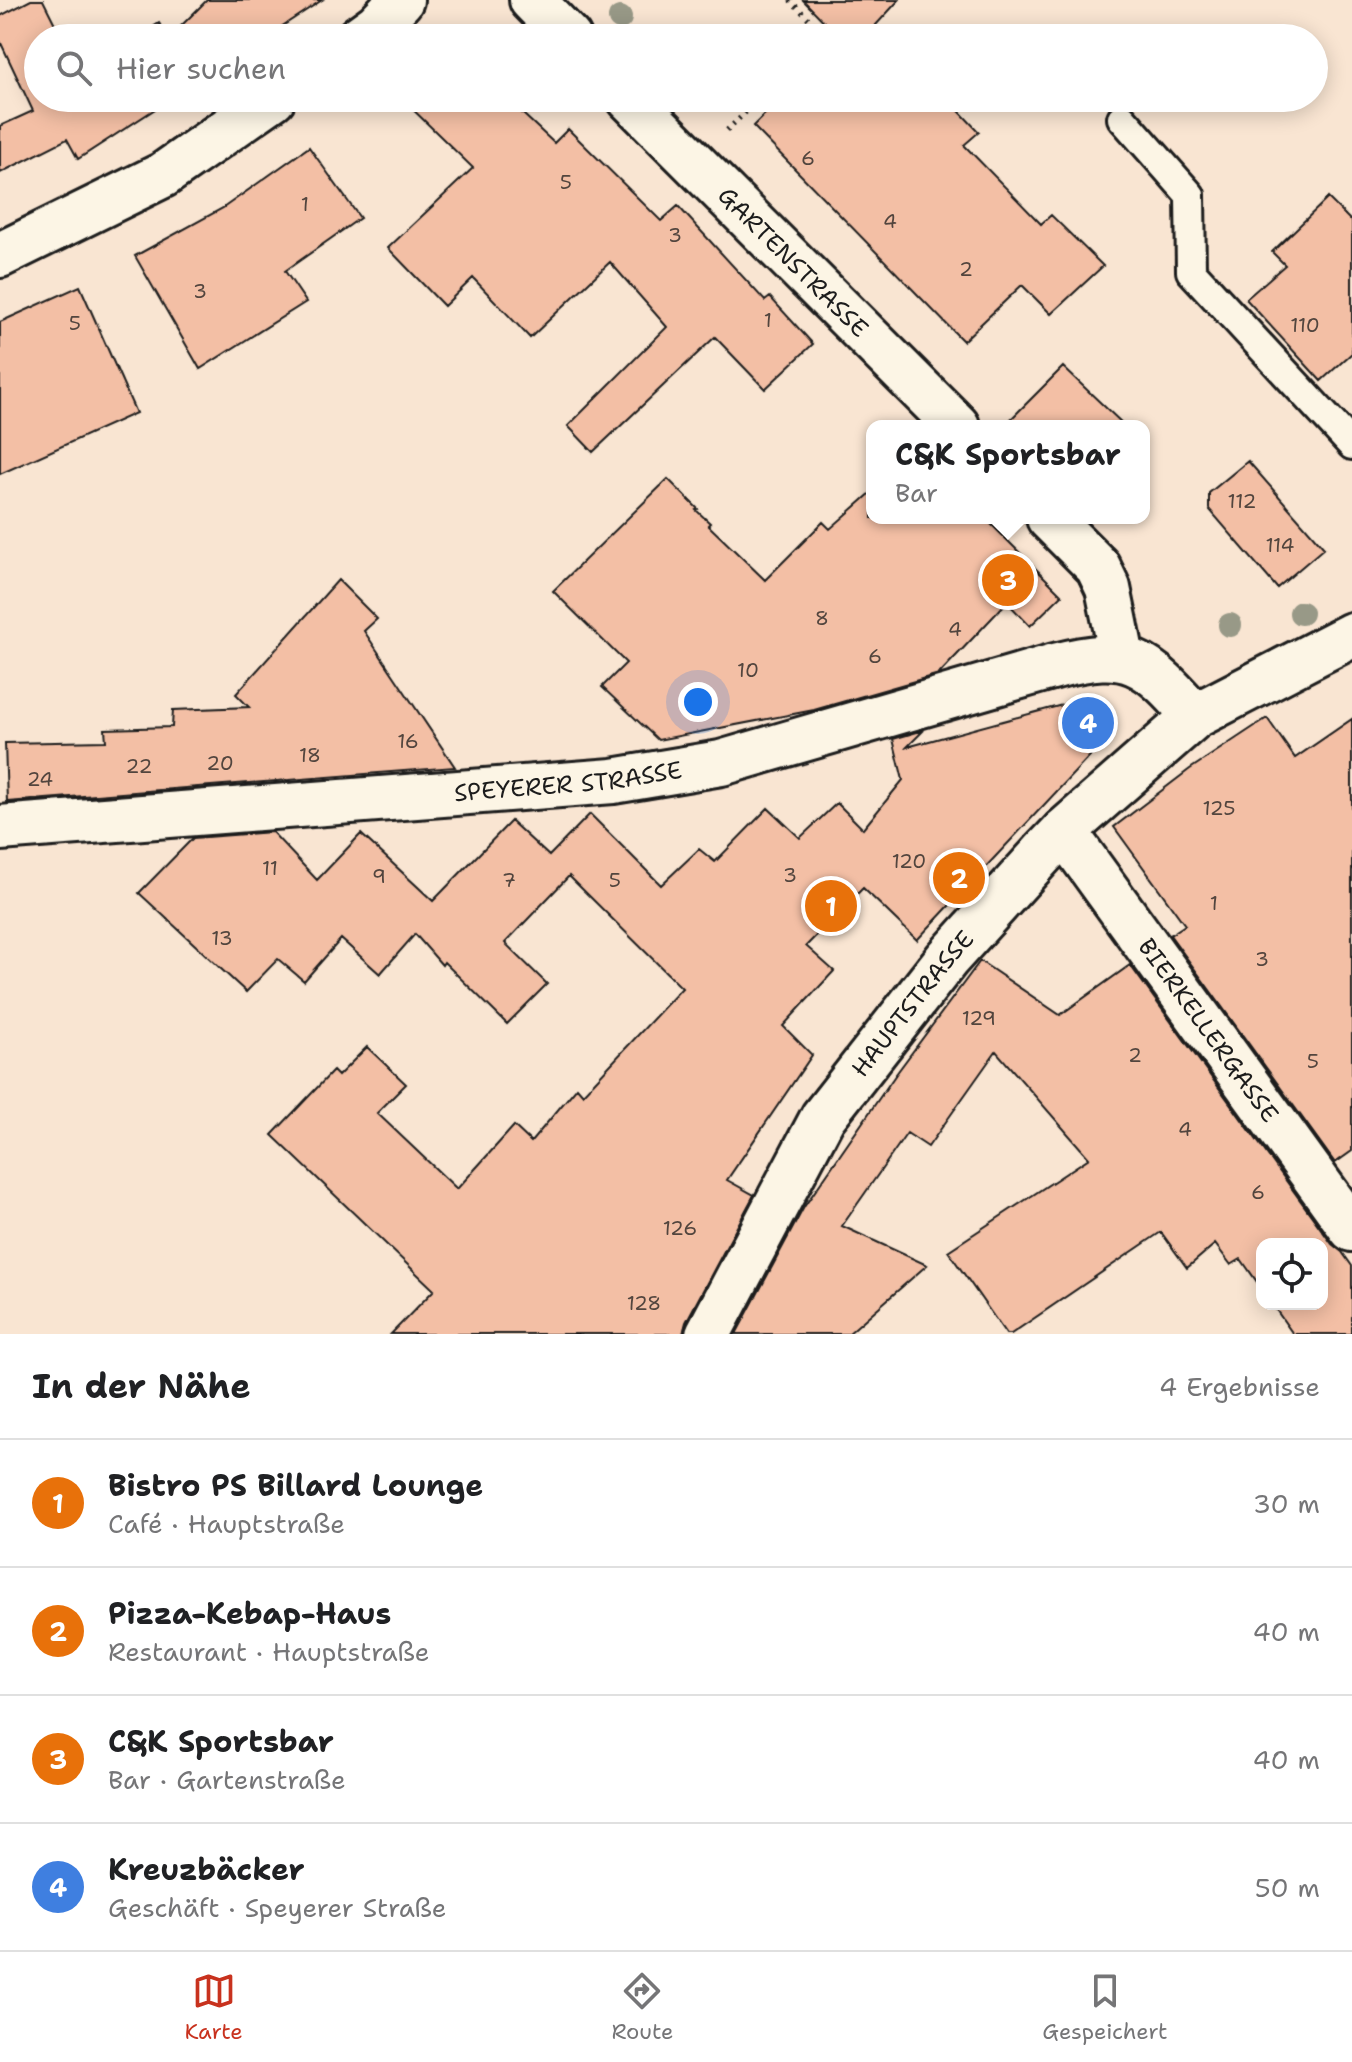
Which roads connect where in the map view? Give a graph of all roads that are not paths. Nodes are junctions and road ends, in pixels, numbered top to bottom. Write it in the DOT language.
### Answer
graph roads {
  1 [pos="401,0"];
  2 [pos="532,0"];
  3 [pos="378,24"];
  4 [pos="555,24"];
  5 [pos="253,112"];
  6 [pos="643,112"];
  7 [pos="1122,118"];
  8 [pos="0,255"];
  9 [pos="951,420"];
  10 [pos="1352,445"];
  11 [pos="1055,524"];
  12 [pos="1352,635"];
  13 [pos="1122,657"];
  14 [pos="1195,716"];
  15 [pos="0,828"];
  16 [pos="1064,831"];
  17 [pos="1352,1229"];
  18 [pos="708,1334"];
  1 -- 3 [label="street"];
  2 -- 4 [label="street"];
  5 -- 8 [label="street"];
  6 -- 9 [label="street, GARTENSTRASSE"];
  7 -- 10 [label="lane"];
  11 -- 13 [label="street"];
  12 -- 14 [label="street, HAUPTSTRASSE"];
  13 -- 14 [label="street"];
  13 -- 15 [label="street, SPEYERER STRASSE"];
  14 -- 16 [label="street, HAUPTSTRASSE"];
  16 -- 17 [label="street, BIERKELLERGASSE"];
  16 -- 18 [label="street, HAUPTSTRASSE"];
}
